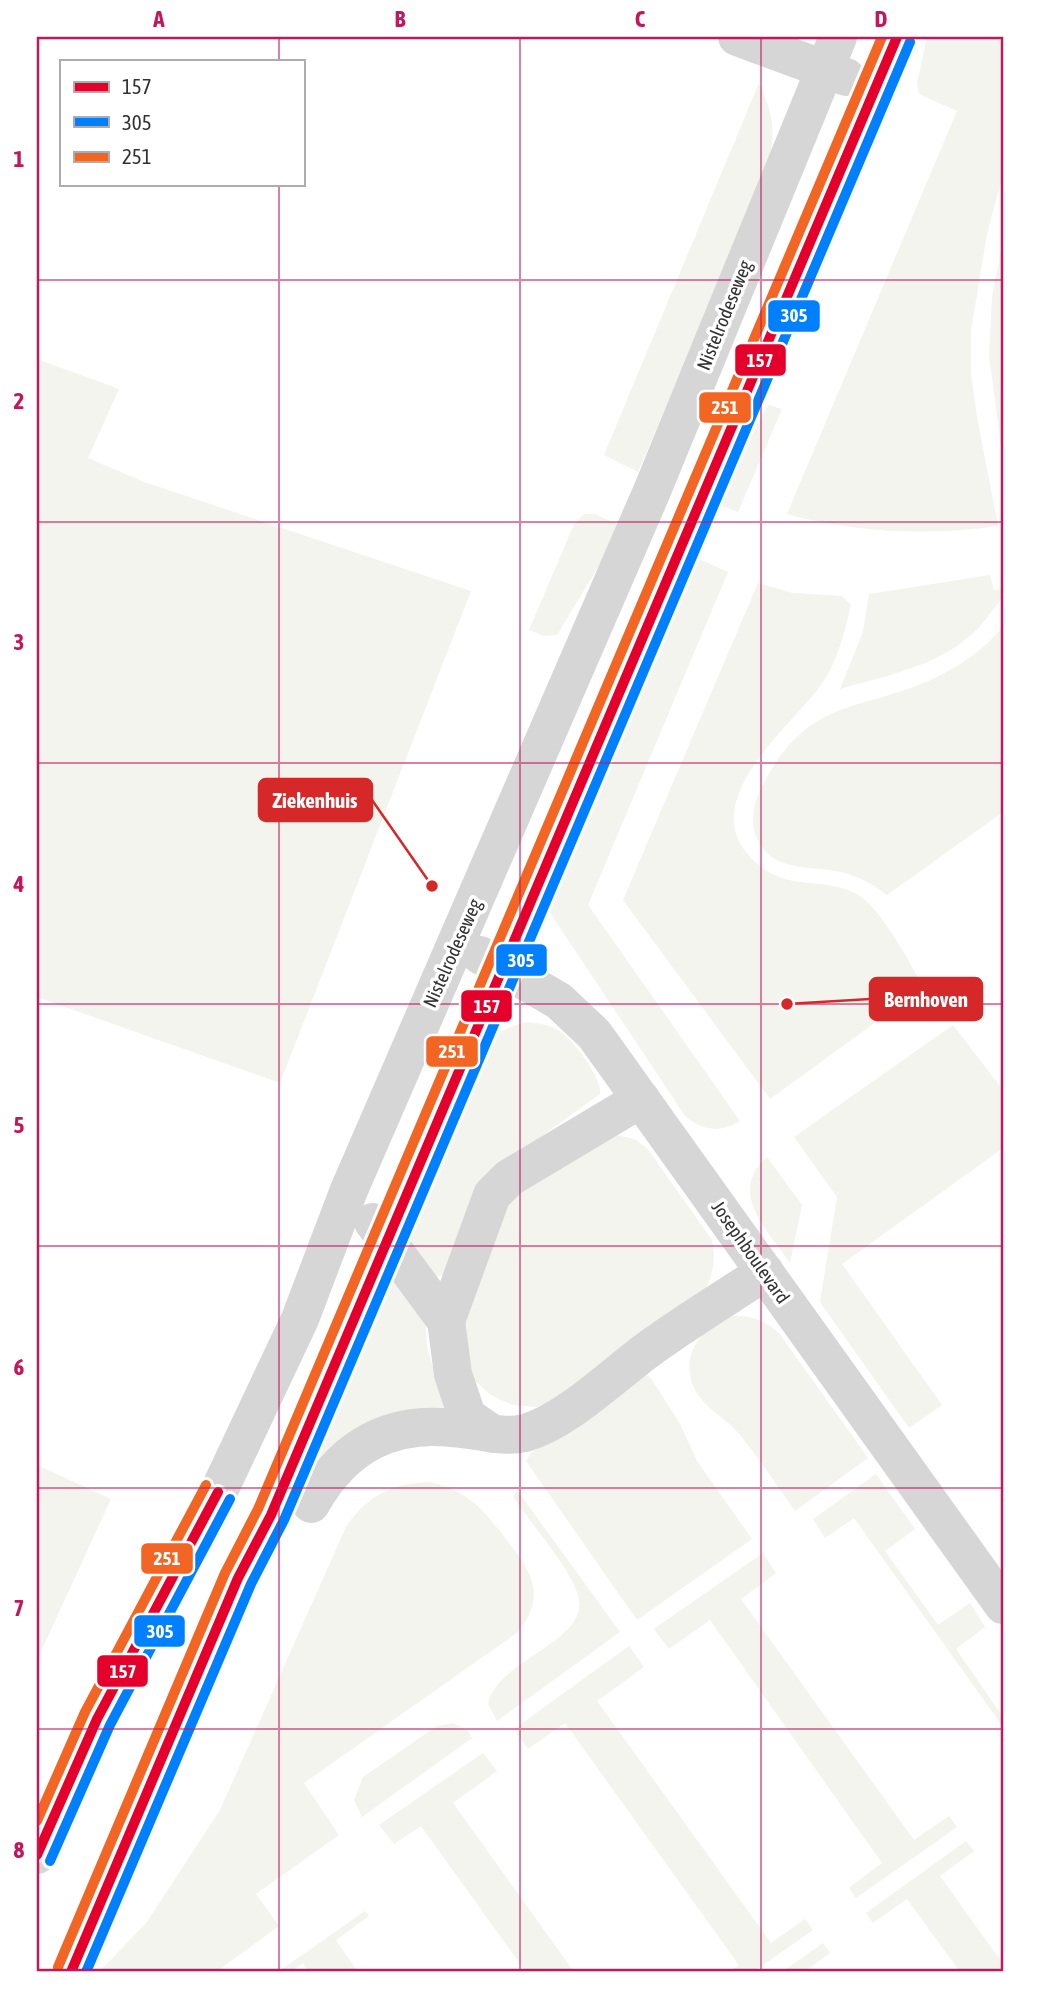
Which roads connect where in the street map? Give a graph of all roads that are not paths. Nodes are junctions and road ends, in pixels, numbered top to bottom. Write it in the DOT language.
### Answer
graph roads {
  1 [pos="737,37"];
  2 [pos="897,37"];
  3 [pos="831,53"];
  4 [pos="876,89"];
  5 [pos="456,944"];
  6 [pos="501,966"];
  7 [pos="641,1099"];
  8 [pos="349,1190"];
  9 [pos="387,1240"];
  10 [pos="765,1272"];
  11 [pos="446,1321"];
  12 [pos="493,1434"];
  13 [pos="311,1504"];
  14 [pos="1003,1605"];
  15 [pos="37,1855"];
  16 [pos="71,1972"];
  1 -- 3 [label="street"];
  2 -- 4 [label="street"];
  3 -- 4 [label="street"];
  3 -- 5 [label="street, Nistelrodeseweg"];
  4 -- 6 [label="street"];
  5 -- 6 [label="street, Josephboulevard"];
  5 -- 8 [label="street, Nistelrodeseweg"];
  6 -- 7 [label="street, Josephboulevard"];
  6 -- 9 [label="street"];
  7 -- 10 [label="street, Josephboulevard"];
  7 -- 11 [label="street"];
  8 -- 9 [label="street"];
  8 -- 15 [label="street, Nistelrodeseweg"];
  9 -- 11 [label="street"];
  9 -- 16 [label="street"];
  10 -- 12 [label="street"];
  10 -- 14 [label="street, Josephboulevard"];
  11 -- 12 [label="street"];
  12 -- 13 [label="street"];
}
